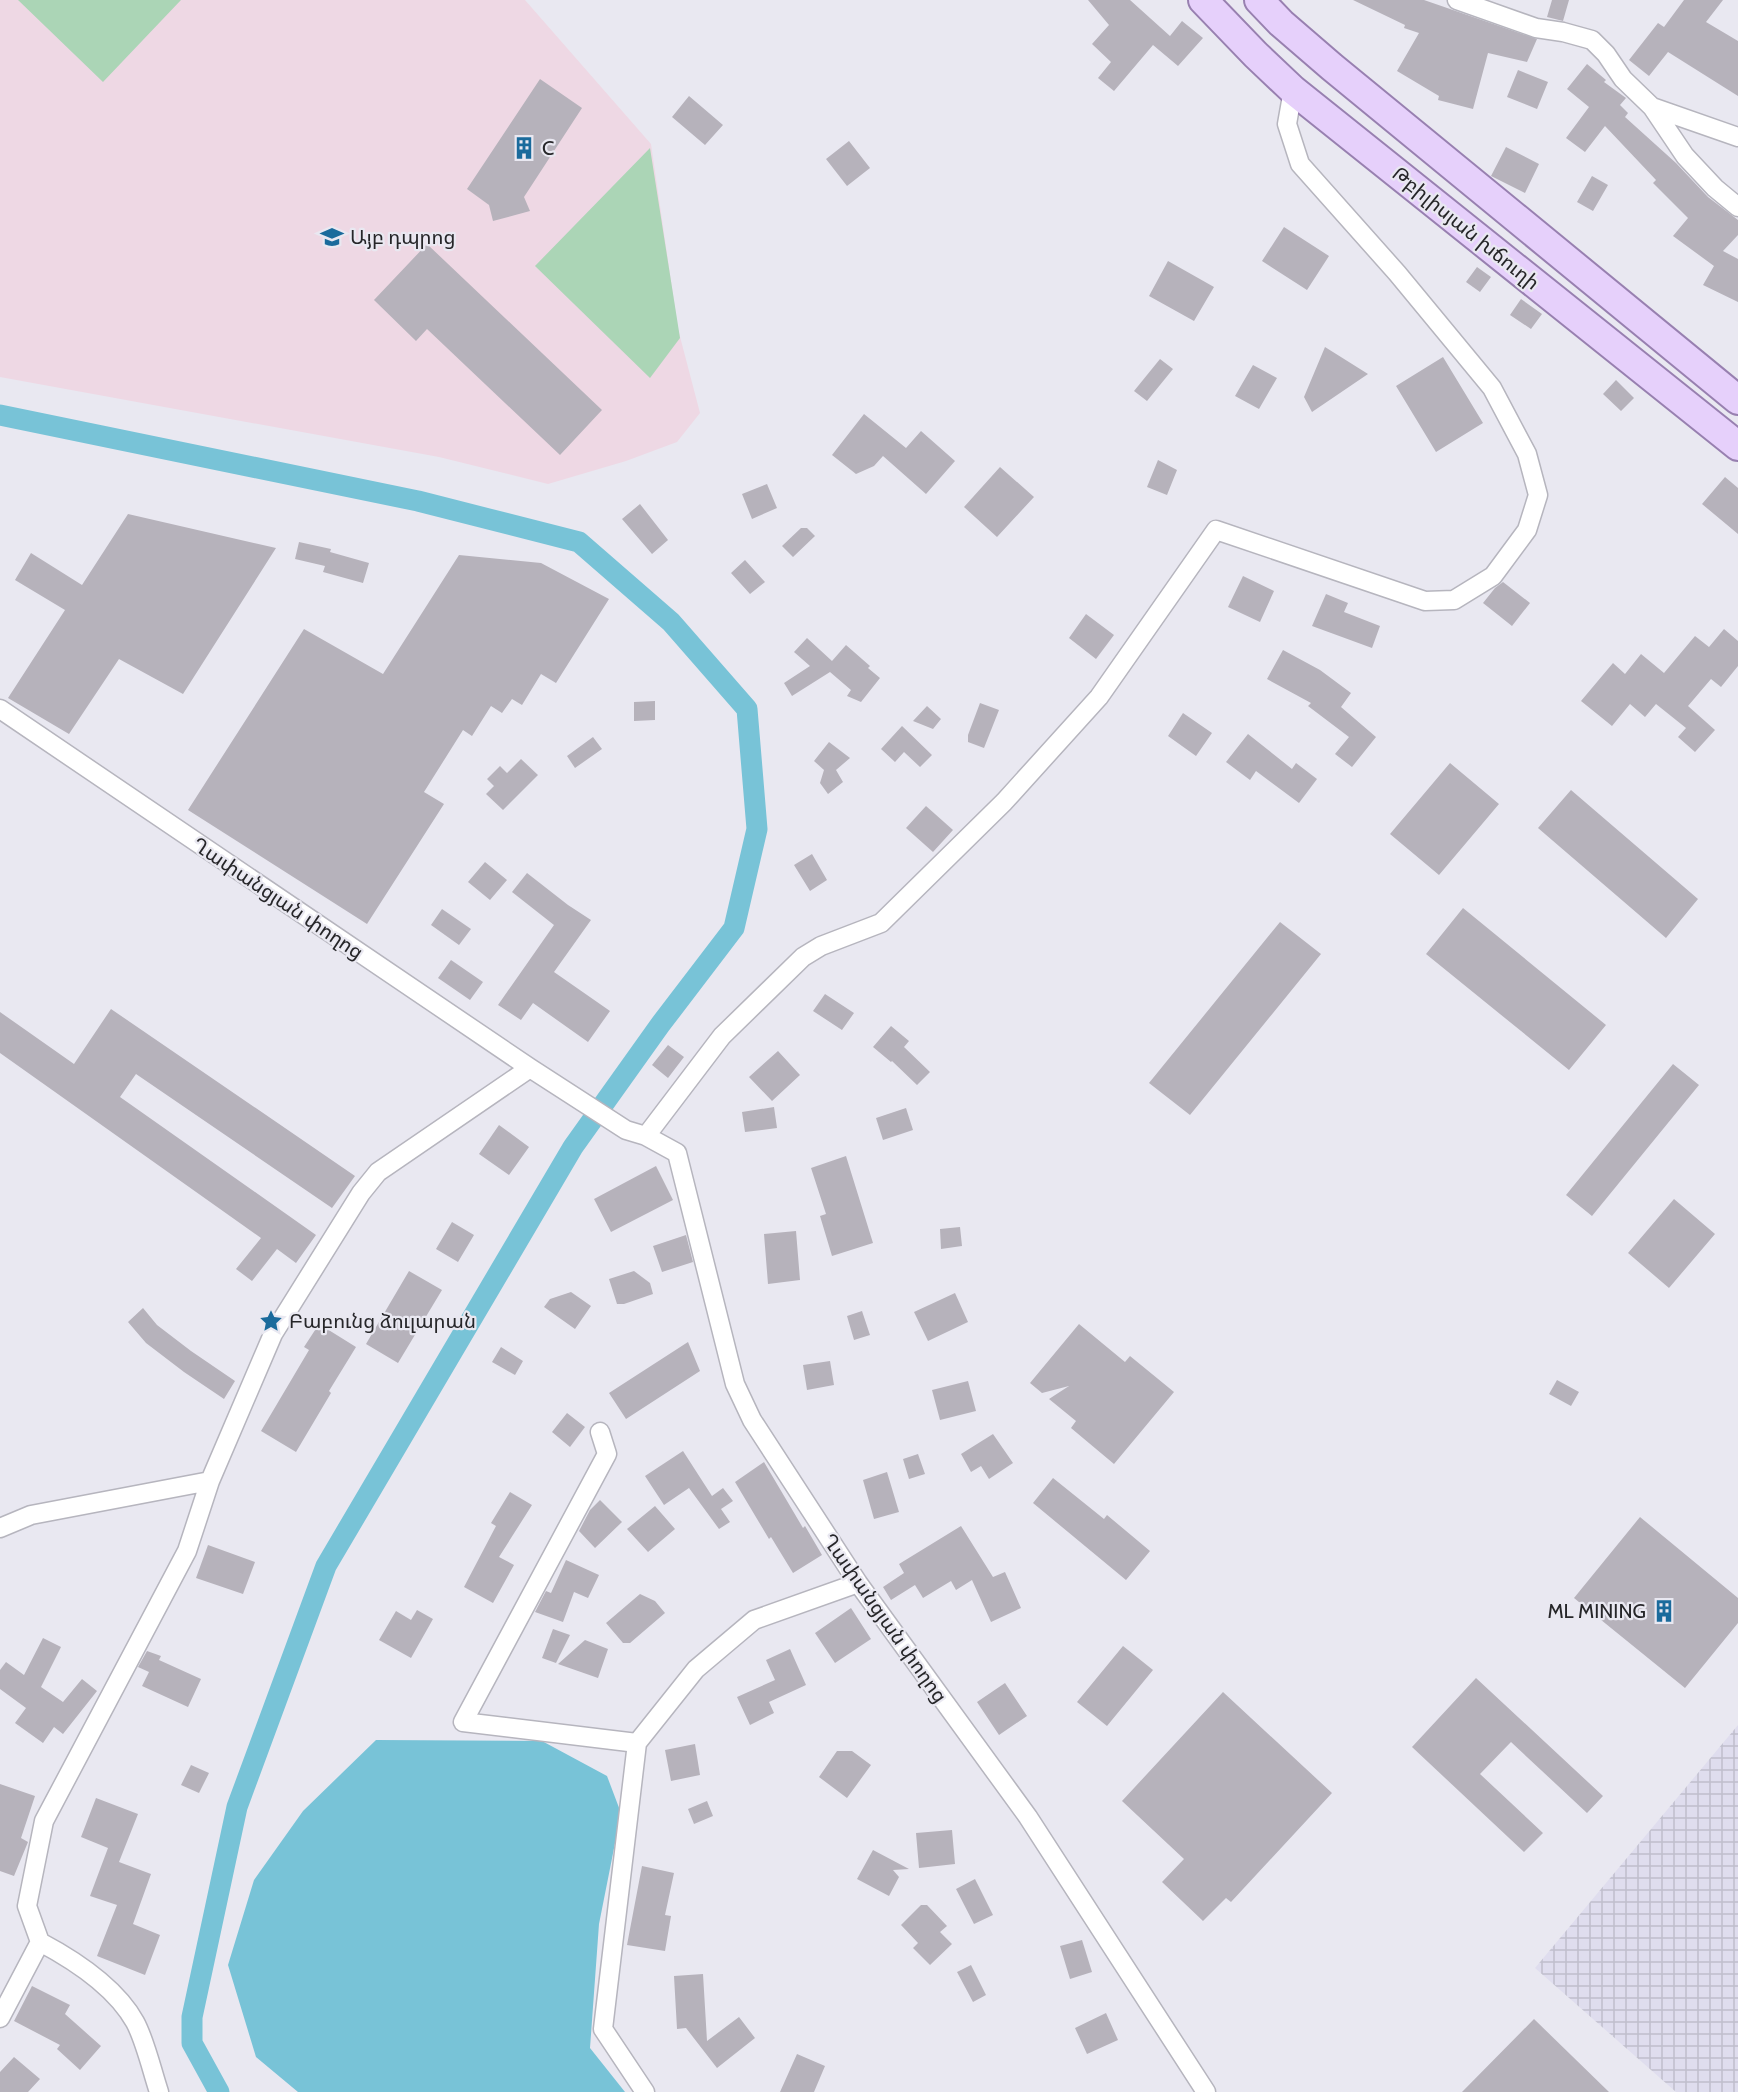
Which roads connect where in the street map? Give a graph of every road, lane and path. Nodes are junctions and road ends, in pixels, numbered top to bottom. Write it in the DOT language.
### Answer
graph roads {
  1 [pos="1203,0"];
  2 [pos="1259,0"];
  3 [pos="1457,0"];
  4 [pos="1293,90"];
  5 [pos="1652,107"];
  6 [pos="1738,137"];
  7 [pos="1738,207"];
  8 [pos="1738,400"];
  9 [pos="1738,446"];
  10 [pos="0,709"];
  11 [pos="530,1068"];
  12 [pos="646,1136"];
  13 [pos="600,1432"];
  14 [pos="210,1481"];
  15 [pos="0,1528"];
  16 [pos="858,1583"];
  17 [pos="637,1743"];
  18 [pos="40,1942"];
  19 [pos="0,2018"];
  20 [pos="159,2092"];
  21 [pos="645,2092"];
  22 [pos="1206,2092"];
  1 -- 4 [label="main road, Թբիլիսյան խճուղի"];
  2 -- 8 [label="main road, Թբիլիսյան խճուղի"];
  3 -- 5 [label="street"];
  4 -- 9 [label="main road, Թբիլիսյան խճուղի"];
  4 -- 12 [label="street"];
  5 -- 6 [label="street"];
  5 -- 7 [label="street"];
  10 -- 11 [label="street, Ղափանցյան փողոց"];
  11 -- 12 [label="street, Ղափանցյան փողոց"];
  11 -- 14 [label="street"];
  12 -- 16 [label="street, Ղափանցյան փողոց"];
  13 -- 17 [label="street"];
  14 -- 15 [label="street"];
  14 -- 18 [label="street"];
  16 -- 17 [label="street"];
  16 -- 22 [label="street, Ղափանցյան փողոց"];
  17 -- 21 [label="street"];
  18 -- 19 [label="street"];
  18 -- 20 [label="street"];
}
